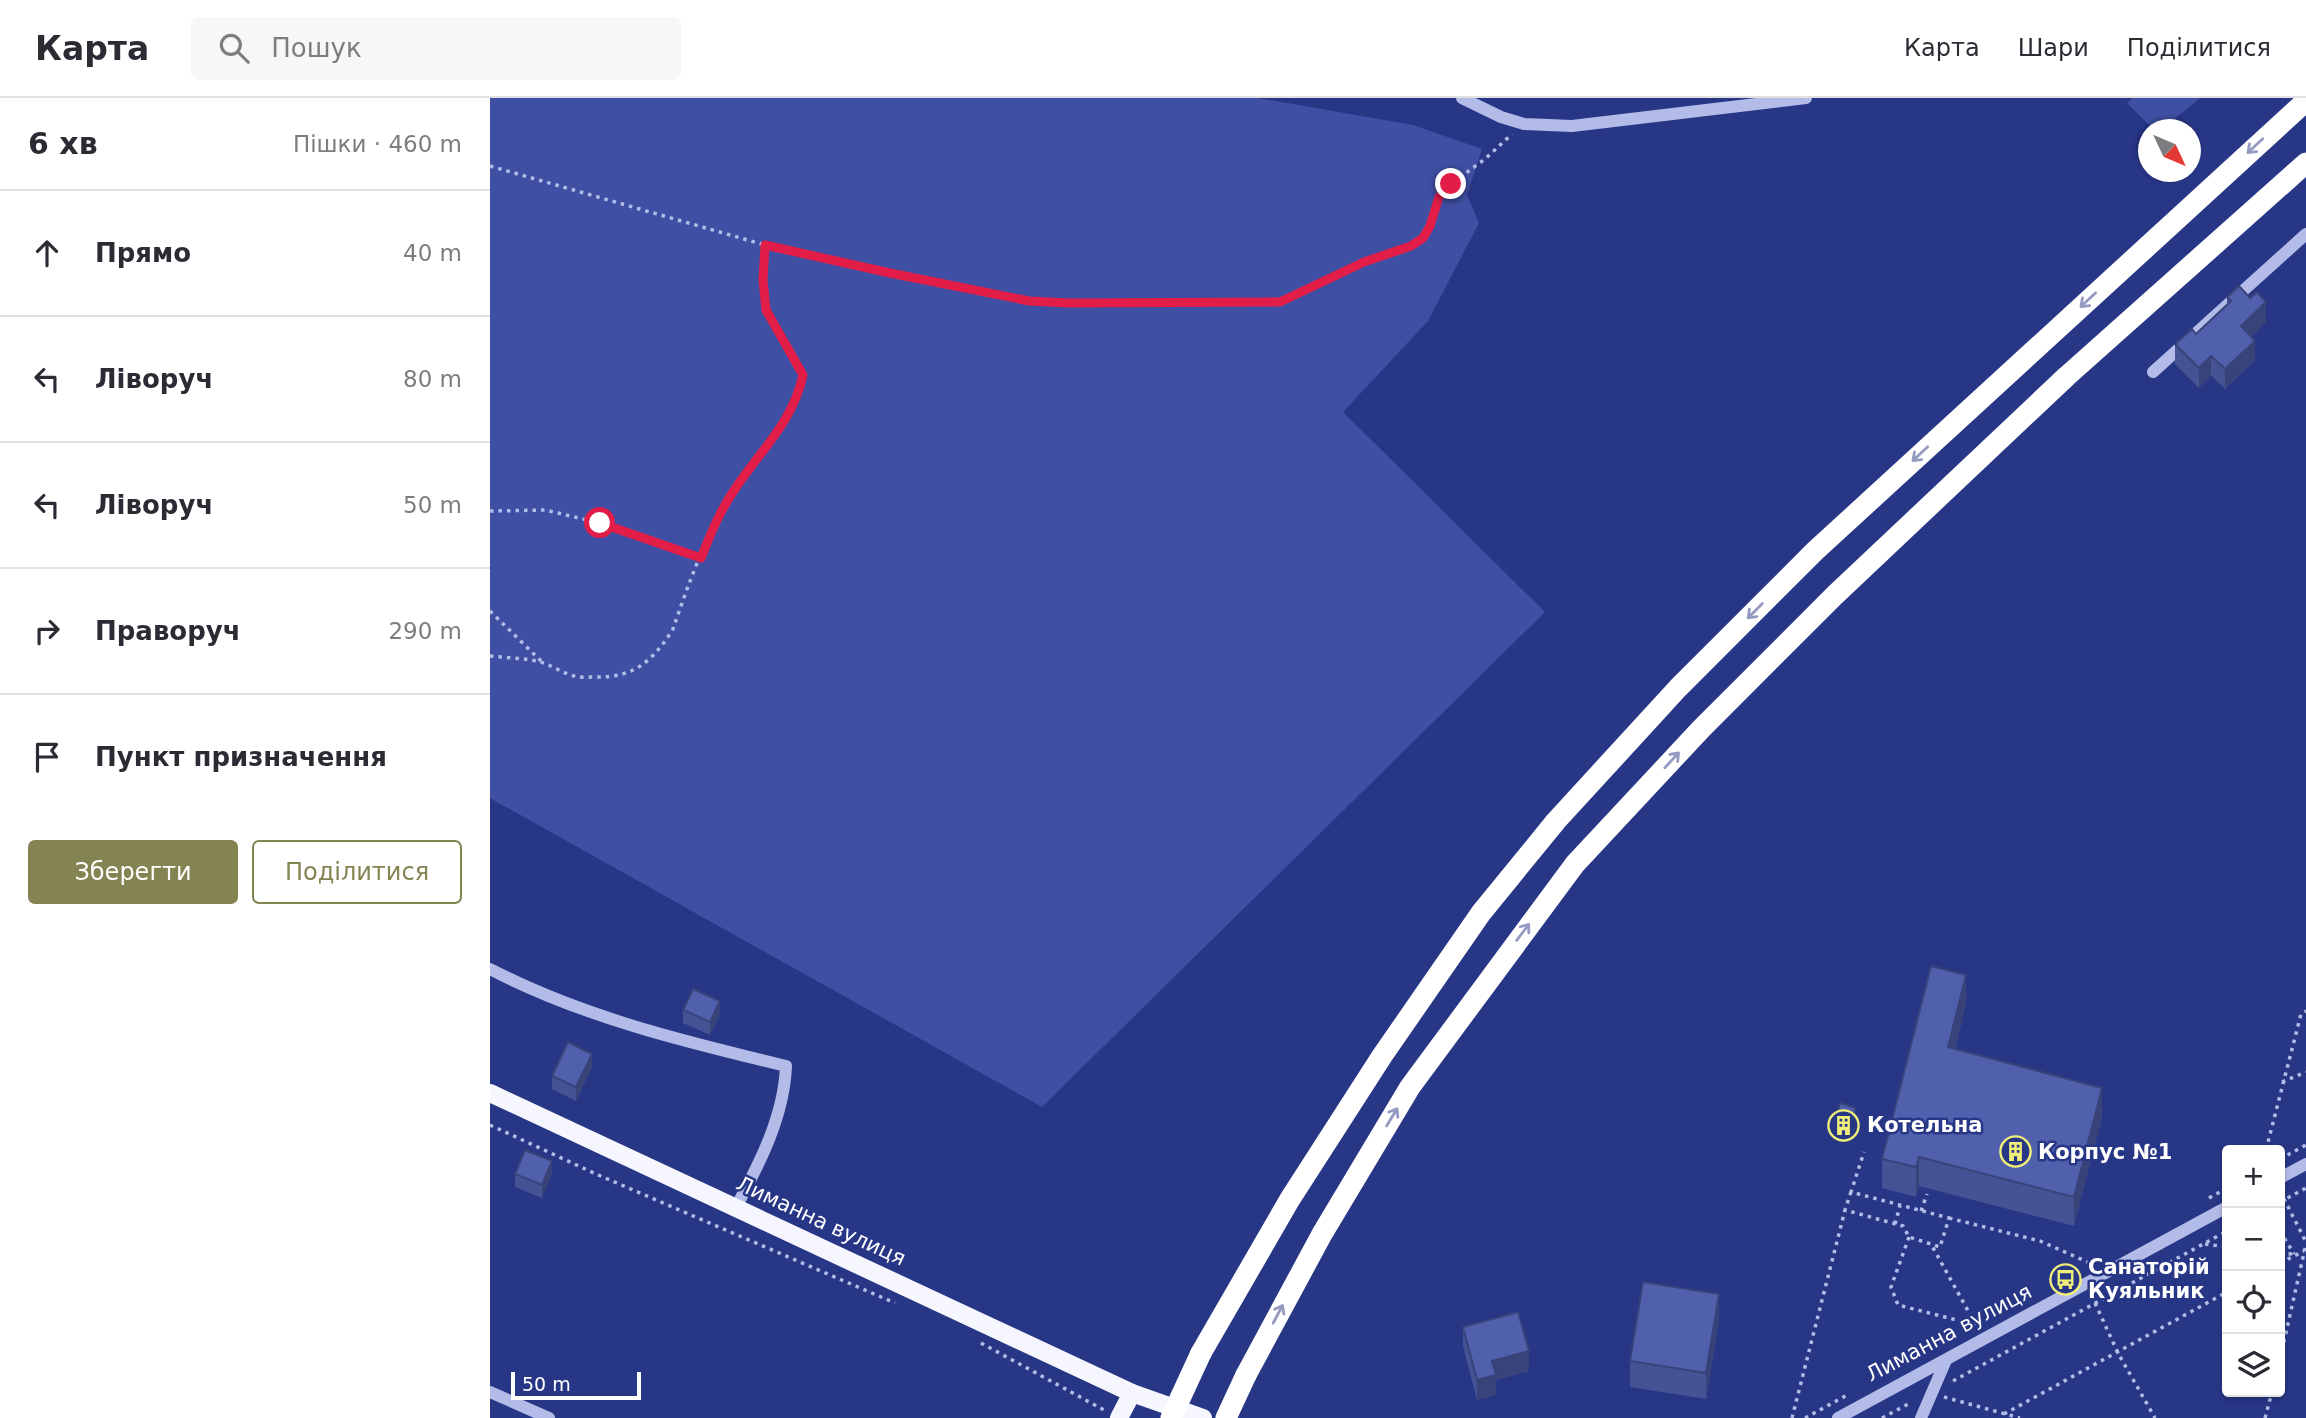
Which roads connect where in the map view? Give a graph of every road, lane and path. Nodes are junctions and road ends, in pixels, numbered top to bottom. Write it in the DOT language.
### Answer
graph roads {
  1 [pos="1462,98"];
  2 [pos="1807,98"];
  3 [pos="2306,100"];
  4 [pos="1524,124"];
  5 [pos="2306,163"];
  6 [pos="490,166"];
  7 [pos="2306,234"];
  8 [pos="765,245"];
  9 [pos="2153,372"];
  10 [pos="490,511"];
  11 [pos="701,558"];
  12 [pos="490,611"];
  13 [pos="490,656"];
  14 [pos="544,663"];
  15 [pos="490,969"];
  16 [pos="2306,1011"];
  17 [pos="2306,1072"];
  18 [pos="2283,1082"];
  19 [pos="490,1093"];
  20 [pos="490,1125"];
  21 [pos="2306,1144"];
  22 [pos="2267,1145"];
  23 [pos="1864,1152"];
  24 [pos="2285,1156"];
  25 [pos="2306,1164"];
  26 [pos="2285,1175"];
  27 [pos="2306,1188"];
  28 [pos="1851,1192"];
  29 [pos="1927,1195"];
  30 [pos="2285,1199"];
  31 [pos="736,1206"];
  32 [pos="1900,1206"];
  33 [pos="2285,1206"];
  34 [pos="2225,1208"];
  35 [pos="1845,1210"];
  36 [pos="1921,1211"];
  37 [pos="1949,1218"];
  38 [pos="1895,1224"];
  39 [pos="2222,1234"];
  40 [pos="1909,1237"];
  41 [pos="2285,1239"];
  42 [pos="2306,1243"];
  43 [pos="1931,1244"];
  44 [pos="2203,1244"];
  45 [pos="2222,1246"];
  46 [pos="2305,1250"];
  47 [pos="2285,1253"];
  48 [pos="2294,1254"];
  49 [pos="2285,1259"];
  50 [pos="2092,1263"];
  51 [pos="2222,1295"];
  52 [pos="2094,1303"];
  53 [pos="897,1304"];
  54 [pos="2285,1337"];
  55 [pos="980,1343"];
  56 [pos="2118,1353"];
  57 [pos="1946,1360"];
  58 [pos="490,1392"];
  59 [pos="1132,1393"];
  60 [pos="1932,1393"];
  61 [pos="2271,1397"];
  62 [pos="1099,1407"];
  63 [pos="2004,1414"];
  64 [pos="549,1418"];
  65 [pos="1119,1418"];
  66 [pos="1171,1418"];
  67 [pos="1203,1418"];
  68 [pos="1226,1418"];
  69 [pos="1792,1418"];
  70 [pos="1838,1418"];
  71 [pos="1882,1418"];
  72 [pos="1921,1418"];
  73 [pos="2020,1418"];
  74 [pos="2155,1418"];
  75 [pos="2265,1418"];
  1 -- 4 [label="street"];
  2 -- 4 [label="street"];
  3 -- 66 [label="highway, one-way, bridge"];
  4 -- 8 [label="path"];
  68 -- 5 [label="highway, one-way, bridge"];
  6 -- 8 [label="path"];
  7 -- 9 [label="street"];
  8 -- 11 [label="path"];
  10 -- 11 [label="path"];
  11 -- 14 [label="path"];
  12 -- 14 [label="path"];
  13 -- 14 [label="path"];
  15 -- 31 [label="street"];
  16 -- 18 [label="path"];
  17 -- 18 [label="path"];
  18 -- 22 [label="path"];
  19 -- 31 [label="main road, Лиманна вулиця"];
  20 -- 53 [label="path"];
  21 -- 24 [label="path"];
  23 -- 28 [label="path"];
  25 -- 26 [label="street"];
  27 -- 30 [label="path"];
  28 -- 32 [label="path"];
  28 -- 35 [label="path"];
  29 -- 36 [label="path"];
  31 -- 59 [label="main road, Лиманна вулиця"];
  32 -- 36 [label="path"];
  32 -- 38 [label="path"];
  33 -- 42 [label="path"];
  34 -- 57 [label="street, Лиманна вулиця"];
  35 -- 38 [label="path"];
  35 -- 69 [label="path"];
  36 -- 37 [label="path"];
  37 -- 43 [label="path"];
  37 -- 50 [label="path"];
  38 -- 40 [label="path"];
  39 -- 44 [label="path"];
  40 -- 43 [label="path"];
  40 -- 43 [label="path"];
  41 -- 48 [label="path"];
  42 -- 46 [label="path"];
  44 -- 45 [label="path"];
  44 -- 52 [label="path"];
  46 -- 48 [label="path"];
  46 -- 54 [label="path"];
  47 -- 48 [label="path"];
  48 -- 49 [label="path"];
  51 -- 56 [label="path"];
  52 -- 56 [label="path"];
  52 -- 60 [label="path"];
  55 -- 62 [label="path"];
  56 -- 63 [label="path"];
  56 -- 74 [label="path"];
  57 -- 60 [label="street"];
  57 -- 70 [label="street, Лиманна вулиця"];
  58 -- 64 [label="street"];
  59 -- 65 [label="main road"];
  59 -- 67 [label="main road, Лиманна вулиця"];
  60 -- 63 [label="path"];
  60 -- 71 [label="path"];
  60 -- 72 [label="street"];
  61 -- 75 [label="path"];
  63 -- 73 [label="path"];
}
